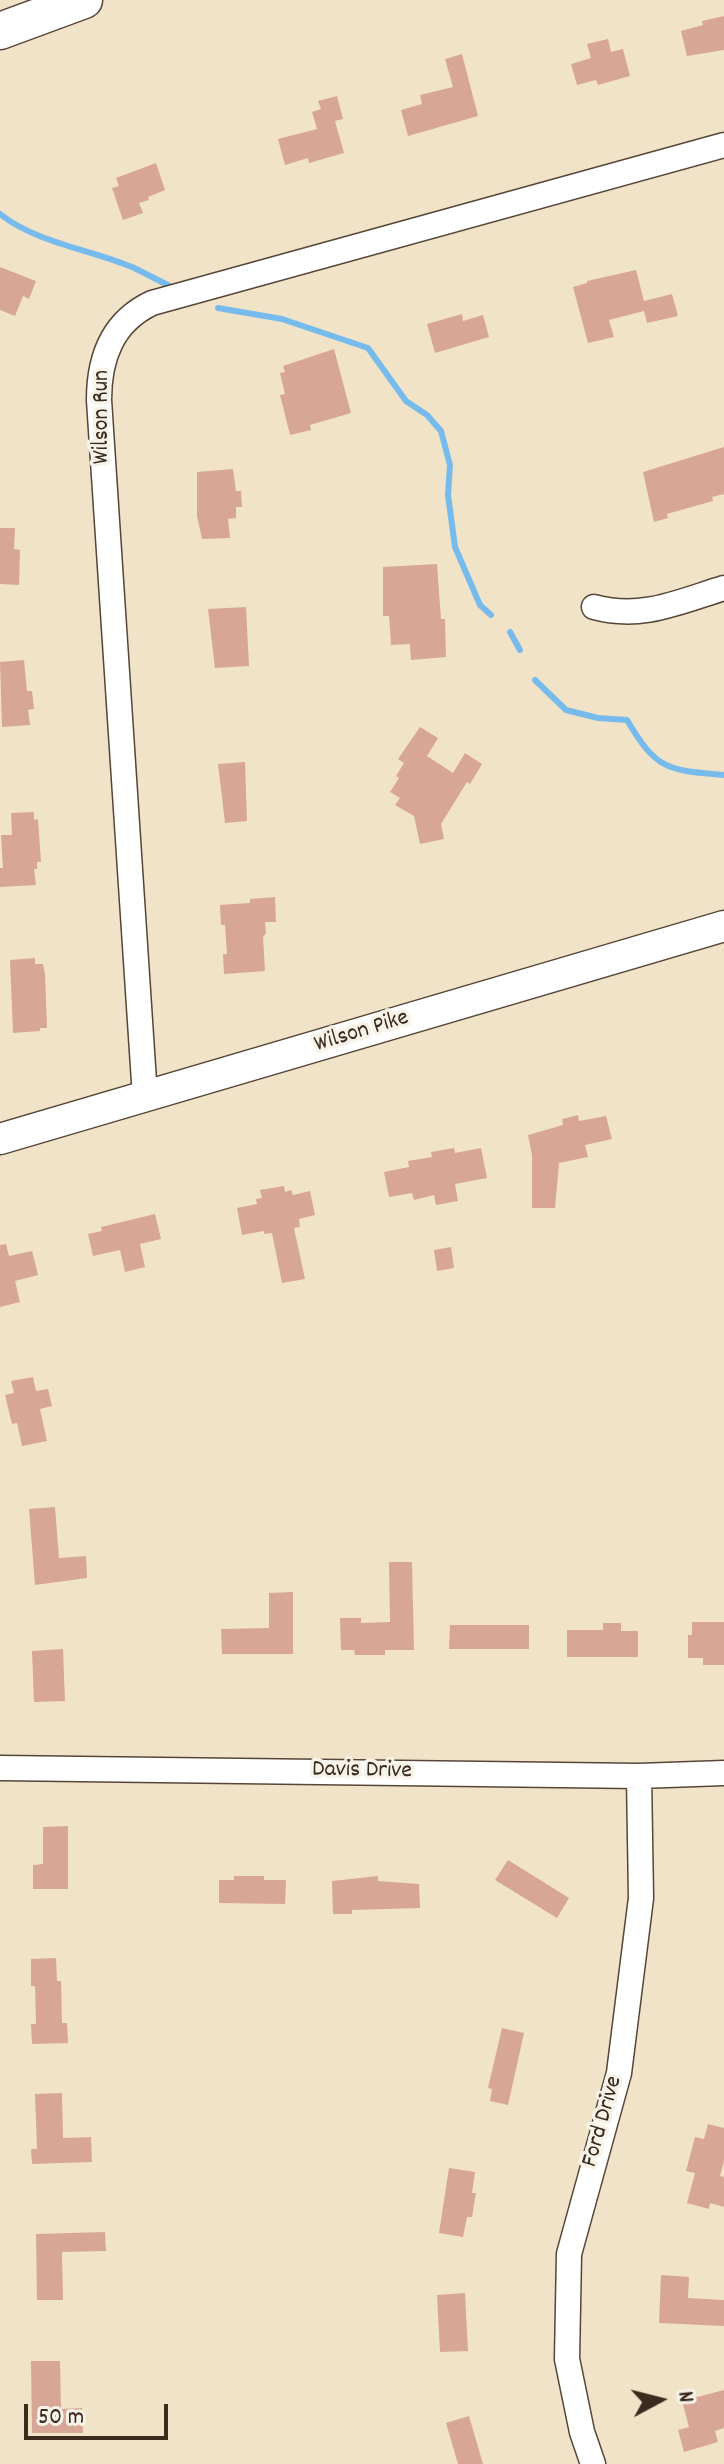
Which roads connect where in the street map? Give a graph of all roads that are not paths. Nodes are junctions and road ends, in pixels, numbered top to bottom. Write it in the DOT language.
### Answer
graph roads {
  1 [pos="84,0"];
  2 [pos="0,31"];
  3 [pos="724,145"];
  4 [pos="724,588"];
  5 [pos="594,607"];
  6 [pos="724,926"];
  7 [pos="145,1097"];
  8 [pos="0,1139"];
  9 [pos="0,1768"];
  10 [pos="724,1773"];
  11 [pos="639,1776"];
  12 [pos="593,2464"];
  1 -- 2 [label="highway"];
  3 -- 7 [label="street, Wilson Run"];
  4 -- 5 [label="street"];
  6 -- 7 [label="main road, Wilson Pike"];
  7 -- 8 [label="main road, Wilson Pike"];
  9 -- 11 [label="street, Davis Drive"];
  10 -- 11 [label="street, Davis Drive"];
  11 -- 12 [label="street, Ford Drive"];
}
